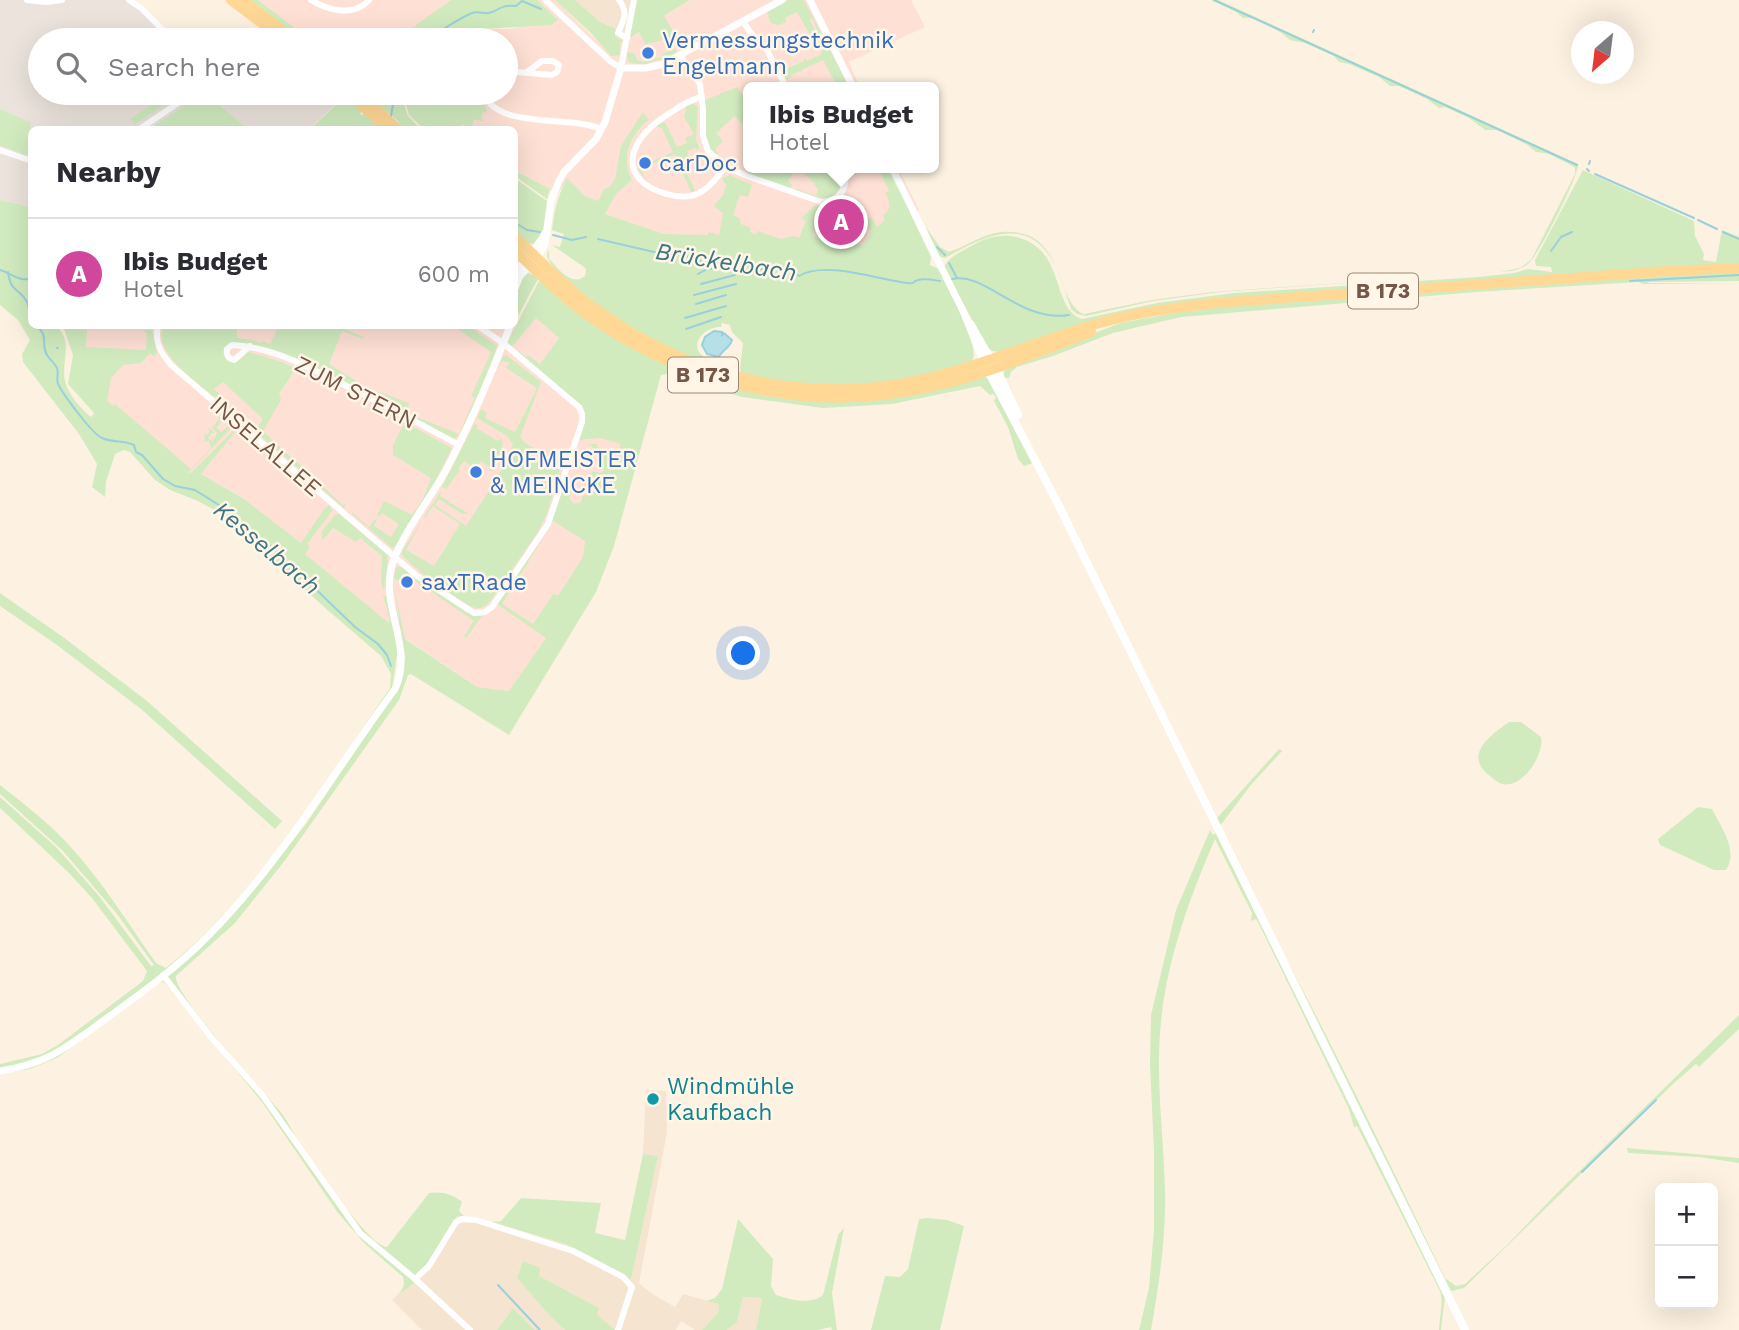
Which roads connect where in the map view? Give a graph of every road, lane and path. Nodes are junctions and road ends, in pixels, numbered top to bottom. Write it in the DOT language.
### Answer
graph roads {
  1 [pos="27,0"];
  2 [pos="62,0"];
  3 [pos="129,0"];
  4 [pos="231,0"];
  5 [pos="243,0"];
  6 [pos="311,0"];
  7 [pos="369,0"];
  8 [pos="545,0"];
  9 [pos="620,0"];
  10 [pos="634,0"];
  11 [pos="782,0"];
  12 [pos="810,0"];
  13 [pos="743,21"];
  14 [pos="161,28"];
  15 [pos="268,28"];
  16 [pos="279,28"];
  17 [pos="627,38"];
  18 [pos="681,56"];
  19 [pos="621,68"];
  20 [pos="518,72"];
  21 [pos="527,72"];
  22 [pos="783,82"];
  23 [pos="851,82"];
  24 [pos="702,97"];
  25 [pos="175,105"];
  26 [pos="364,105"];
  27 [pos="369,105"];
  28 [pos="490,105"];
  29 [pos="379,116"];
  30 [pos="144,126"];
  31 [pos="389,126"];
  32 [pos="601,129"];
  33 [pos="0,150"];
  34 [pos="28,160"];
  35 [pos="725,166"];
  36 [pos="844,173"];
  37 [pos="894,173"];
  38 [pos="518,241"];
  39 [pos="518,252"];
  40 [pos="531,258"];
  41 [pos="1739,268"];
  42 [pos="518,273"];
  43 [pos="518,281"];
  44 [pos="157,329"];
  45 [pos="482,329"];
  46 [pos="509,329"];
  47 [pos="503,343"];
  48 [pos="250,346"];
  49 [pos="989,364"];
  50 [pos="459,445"];
  51 [pos="395,556"];
  52 [pos="163,975"];
  53 [pos="0,1071"];
  54 [pos="415,1279"];
  55 [pos="470,1330"];
  56 [pos="618,1330"];
  57 [pos="1465,1330"];
  1 -- 2 [label="street"];
  3 -- 14 [label="street"];
  4 -- 15 [label="main road"];
  5 -- 16 [label="main road"];
  6 -- 7 [label="street"];
  8 -- 19 [label="street"];
  9 -- 17 [label="street"];
  10 -- 17 [label="street"];
  11 -- 13 [label="street"];
  12 -- 23 [label="street"];
  13 -- 18 [label="street"];
  13 -- 22 [label="street"];
  17 -- 19 [label="street"];
  18 -- 19 [label="street"];
  18 -- 24 [label="street"];
  19 -- 32 [label="street"];
  20 -- 21 [label="street"];
  24 -- 35 [label="street"];
  24 -- 35 [label="street"];
  25 -- 30 [label="street"];
  26 -- 29 [label="main road"];
  27 -- 29 [label="main road"];
  28 -- 32 [label="street"];
  29 -- 31 [label="main road"];
  32 -- 40 [label="street"];
  33 -- 34 [label="street"];
  35 -- 36 [label="street"];
  37 -- 49 [label="street"];
  38 -- 40 [label="main road, B 173"];
  39 -- 40 [label="main road, B 173"];
  40 -- 42 [label="street"];
  40 -- 43 [label="street"];
  40 -- 49 [label="main road, B 173"];
  41 -- 49 [label="main road, B 173"];
  44 -- 51 [label="street, INSELALLEE"];
  45 -- 47 [label="street"];
  46 -- 47 [label="street"];
  47 -- 50 [label="street"];
  47 -- 51 [label="street, INSELALLEE"];
  48 -- 50 [label="street, ZUM STERN"];
  49 -- 57 [label="main road"];
  50 -- 51 [label="street"];
  51 -- 52 [label="street"];
  52 -- 53 [label="street"];
  52 -- 54 [label="street"];
  54 -- 55 [label="street"];
  54 -- 56 [label="street"];
}
